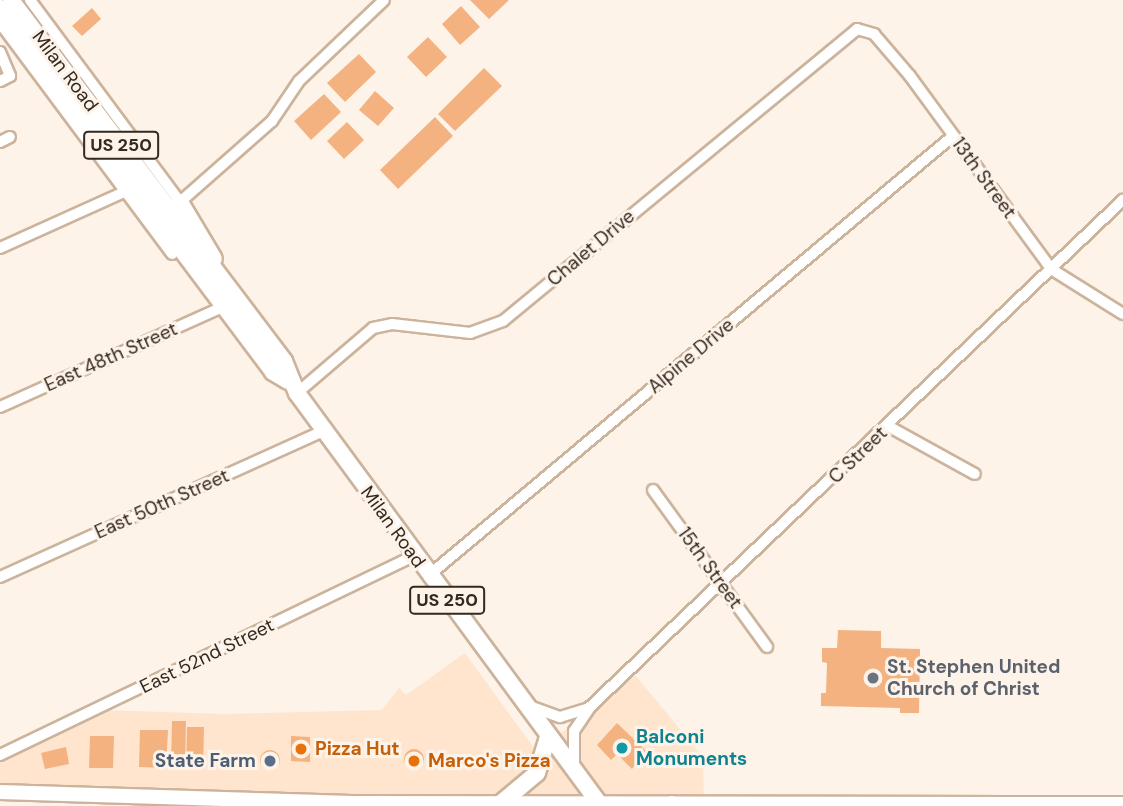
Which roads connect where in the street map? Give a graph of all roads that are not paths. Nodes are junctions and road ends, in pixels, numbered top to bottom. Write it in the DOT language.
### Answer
graph roads {
  1 [pos="384,0"];
  2 [pos="10,9"];
  3 [pos="859,29"];
  4 [pos="4,36"];
  5 [pos="0,52"];
  6 [pos="0,81"];
  7 [pos="953,136"];
  8 [pos="10,137"];
  9 [pos="0,142"];
  10 [pos="126,191"];
  11 [pos="1123,200"];
  12 [pos="180,202"];
  13 [pos="0,248"];
  14 [pos="172,254"];
  15 [pos="1051,269"];
  16 [pos="224,284"];
  17 [pos="223,307"];
  18 [pos="1123,314"];
  19 [pos="293,387"];
  20 [pos="0,407"];
  21 [pos="888,426"];
  22 [pos="324,431"];
  23 [pos="975,474"];
  24 [pos="653,489"];
  25 [pos="414,556"];
  26 [pos="428,576"];
  27 [pos="0,577"];
  28 [pos="722,586"];
  29 [pos="767,647"];
  30 [pos="520,700"];
  31 [pos="590,707"];
  32 [pos="548,738"];
  33 [pos="0,755"];
  34 [pos="575,772"];
  35 [pos="0,792"];
  36 [pos="221,803"];
  37 [pos="347,804"];
  38 [pos="500,804"];
  39 [pos="1123,804"];
  40 [pos="385,805"];
  41 [pos="600,805"];
  42 [pos="670,805"];
  1 -- 12 [label="street"];
  2 -- 4 [label="street, Milan Road"];
  2 -- 12 [label="street, Milan Road"];
  2 -- 16 [label="main road, Milan Road / US 250"];
  2 -- 17 [label="main road, Milan Road / US 250"];
  3 -- 7 [label="street, 13th Street"];
  3 -- 19 [label="street, Chalet Drive"];
  4 -- 10 [label="street, Milan Road"];
  5 -- 6 [label="street"];
  7 -- 15 [label="street, 13th Street"];
  7 -- 26 [label="street, Alpine Drive"];
  8 -- 9 [label="street"];
  10 -- 13 [label="street"];
  10 -- 14 [label="street, Milan Road"];
  11 -- 15 [label="street, C Street"];
  12 -- 16 [label="main road"];
  14 -- 17 [label="main road"];
  15 -- 18 [label="street, 13th Street"];
  15 -- 21 [label="street, C Street"];
  16 -- 19 [label="main road, Milan Road / US 250"];
  17 -- 19 [label="main road, Milan Road / US 250"];
  17 -- 20 [label="street, East 48th Street"];
  19 -- 22 [label="main road, Milan Road / US 250"];
  21 -- 23 [label="street"];
  21 -- 28 [label="street, C Street"];
  22 -- 25 [label="main road, Milan Road / US 250"];
  22 -- 27 [label="street, East 50th Street"];
  24 -- 28 [label="street, 15th Street"];
  25 -- 26 [label="main road, Milan Road / US 250"];
  25 -- 33 [label="street, East 52nd Street"];
  26 -- 30 [label="main road, Milan Road / US 250"];
  28 -- 29 [label="street, 15th Street"];
  28 -- 31 [label="street, C Street"];
  30 -- 31 [label="street, C Street"];
  30 -- 32 [label="main road, Milan Road / US 250"];
  31 -- 34 [label="street, C Street"];
  32 -- 34 [label="main road, Milan Road / US 250"];
  32 -- 38 [label="main road"];
  34 -- 41 [label="main road, Milan Road / US 250"];
  35 -- 36 [label="main road"];
  36 -- 37 [label="main road"];
  37 -- 40 [label="main road"];
  38 -- 40 [label="main road"];
  38 -- 41 [label="main road"];
  39 -- 42 [label="main road"];
  41 -- 42 [label="main road"];
}
